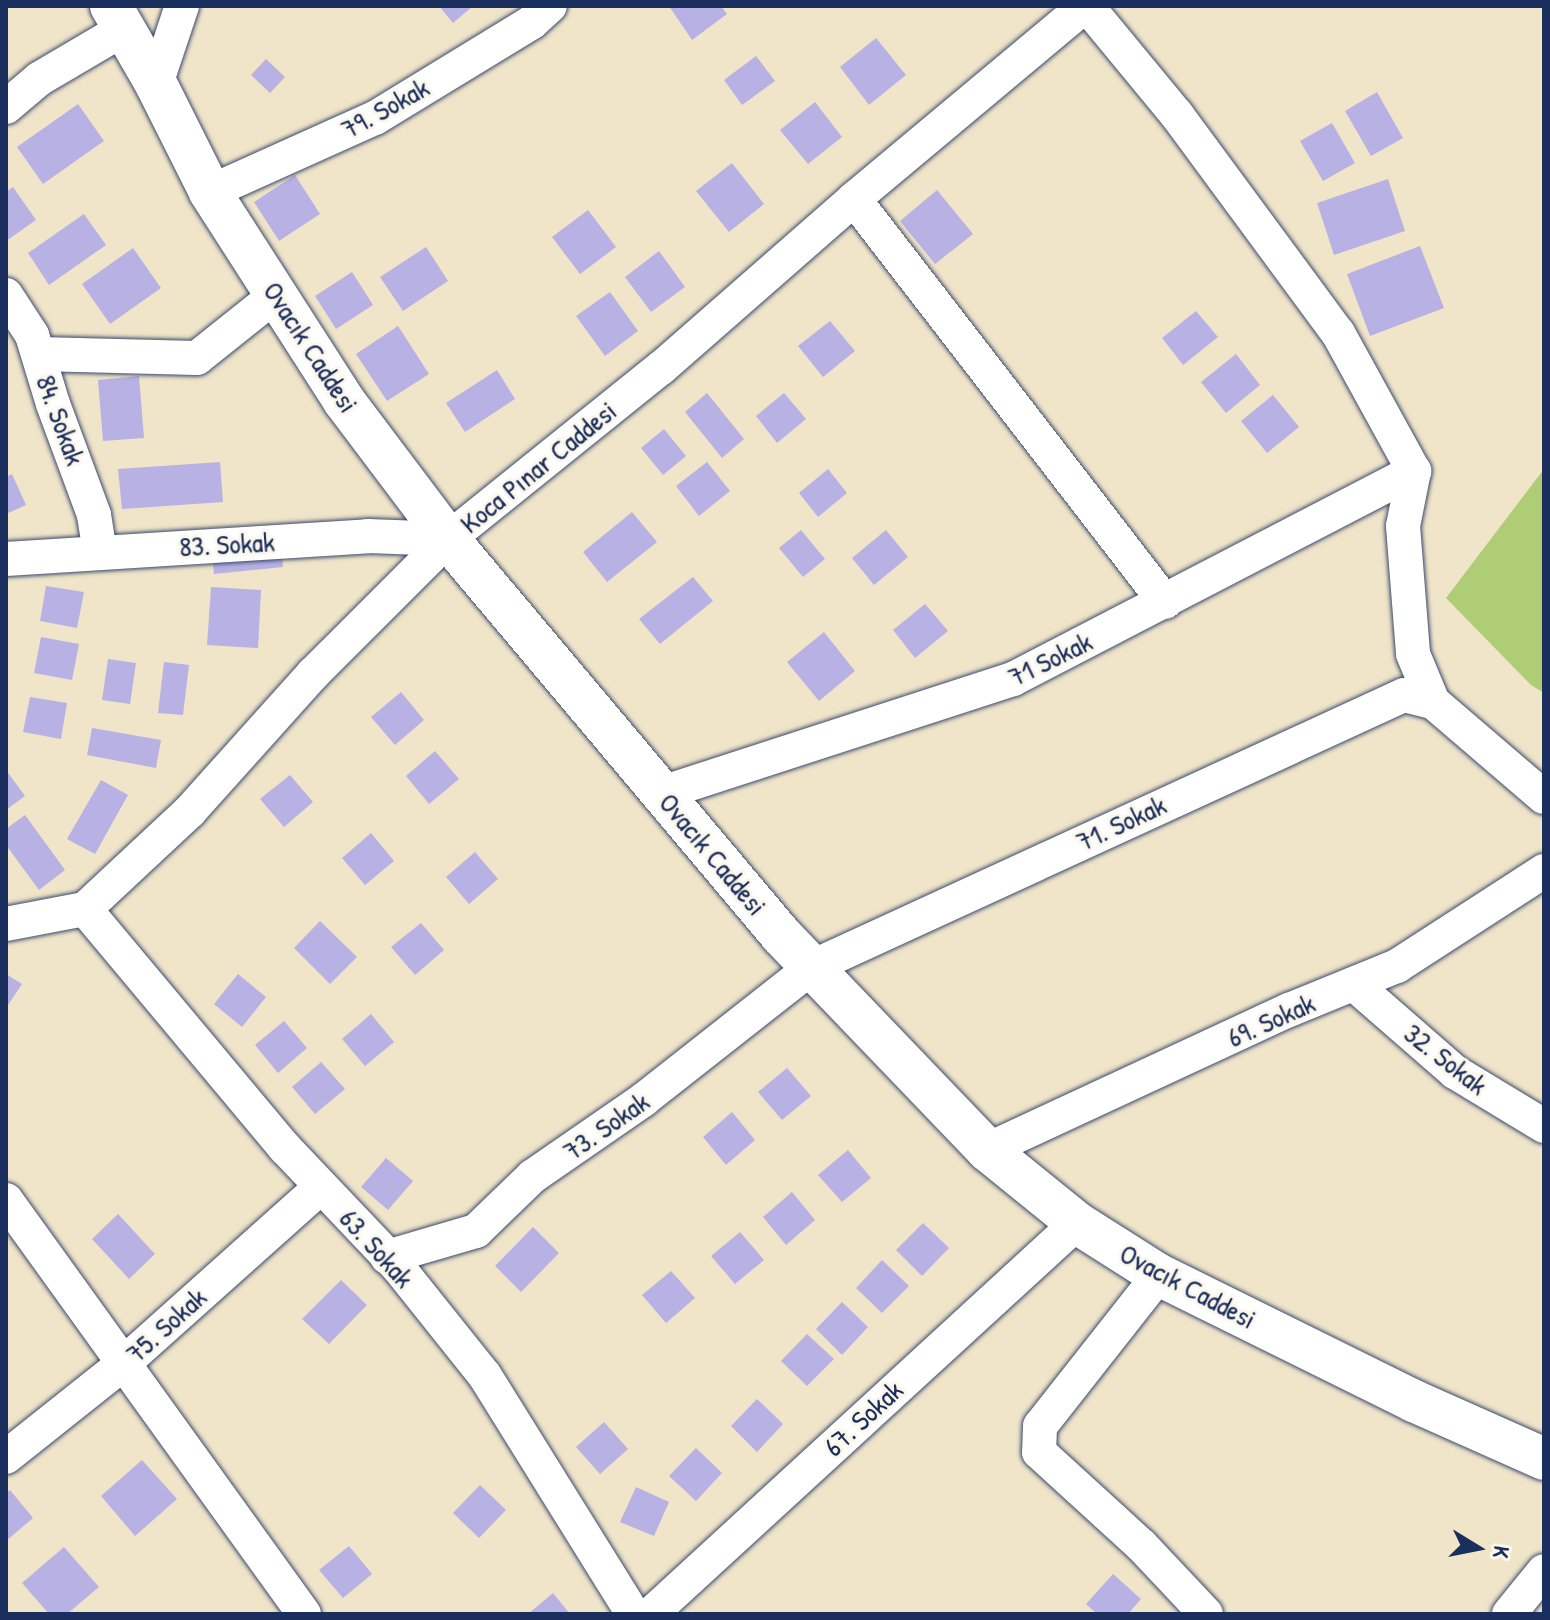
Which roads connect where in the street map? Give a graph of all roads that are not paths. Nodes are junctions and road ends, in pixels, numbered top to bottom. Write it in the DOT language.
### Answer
graph roads {
  1 [pos="182,6"];
  2 [pos="550,6"];
  3 [pos="1086,6"];
  4 [pos="117,18"];
  5 [pos="156,84"];
  6 [pos="6,107"];
  7 [pos="210,192"];
  8 [pos="854,199"];
  9 [pos="6,295"];
  10 [pos="276,295"];
  11 [pos="38,354"];
  12 [pos="1414,471"];
  13 [pos="448,539"];
  14 [pos="100,552"];
  15 [pos="6,559"];
  16 [pos="1165,602"];
  17 [pos="1433,702"];
  18 [pos="662,793"];
  19 [pos="1544,797"];
  20 [pos="1544,871"];
  21 [pos="85,909"];
  22 [pos="6,924"];
  23 [pos="812,967"];
  24 [pos="1354,984"];
  25 [pos="1544,1126"];
  26 [pos="987,1150"];
  27 [pos="321,1187"];
  28 [pos="6,1200"];
  29 [pos="1077,1223"];
  30 [pos="387,1257"];
  31 [pos="1159,1275"];
  32 [pos="124,1363"];
  33 [pos="6,1457"];
  34 [pos="1544,1459"];
  35 [pos="1544,1571"];
  36 [pos="304,1614"];
  37 [pos="633,1614"];
  38 [pos="651,1614"];
  39 [pos="1206,1614"];
  40 [pos="1509,1614"];
  1 -- 5 [label="street"];
  2 -- 7 [label="street, 79. Sokak"];
  3 -- 8 [label="street, Koca Pınar Caddesi"];
  3 -- 12 [label="street"];
  4 -- 5 [label="main road, Ovacık Caddesi"];
  4 -- 6 [label="street"];
  5 -- 7 [label="main road, Ovacık Caddesi"];
  7 -- 10 [label="main road, Ovacık Caddesi"];
  8 -- 13 [label="street, Koca Pınar Caddesi"];
  8 -- 16 [label="street"];
  9 -- 11 [label="street, 84. Sokak"];
  10 -- 11 [label="street"];
  10 -- 13 [label="main road, Ovacık Caddesi"];
  11 -- 14 [label="street, 84. Sokak"];
  12 -- 16 [label="street, 71 Sokak"];
  12 -- 17 [label="street"];
  13 -- 14 [label="street, 83. Sokak"];
  13 -- 18 [label="main road, Ovacık Caddesi"];
  13 -- 21 [label="street, Koca Pınar Caddesi"];
  14 -- 15 [label="street, 83. Sokak"];
  16 -- 18 [label="street, 71 Sokak"];
  17 -- 19 [label="street"];
  17 -- 23 [label="street, 71. Sokak"];
  18 -- 23 [label="main road, Ovacık Caddesi"];
  20 -- 24 [label="street, 69. Sokak"];
  21 -- 22 [label="street"];
  21 -- 27 [label="street, 63. Sokak"];
  23 -- 26 [label="main road, Ovacık Caddesi"];
  23 -- 30 [label="street, 73. Sokak"];
  24 -- 25 [label="street, 32. Sokak"];
  24 -- 26 [label="street, 69. Sokak"];
  26 -- 29 [label="main road, Ovacık Caddesi"];
  27 -- 30 [label="street, 63. Sokak"];
  27 -- 32 [label="street, 75. Sokak"];
  28 -- 32 [label="street"];
  29 -- 31 [label="main road, Ovacık Caddesi"];
  29 -- 38 [label="street, 67. Sokak"];
  30 -- 37 [label="street, 63. Sokak"];
  31 -- 34 [label="main road, Ovacık Caddesi"];
  31 -- 39 [label="street"];
  32 -- 33 [label="street, 75. Sokak"];
  32 -- 36 [label="street"];
  35 -- 40 [label="street"];
}
